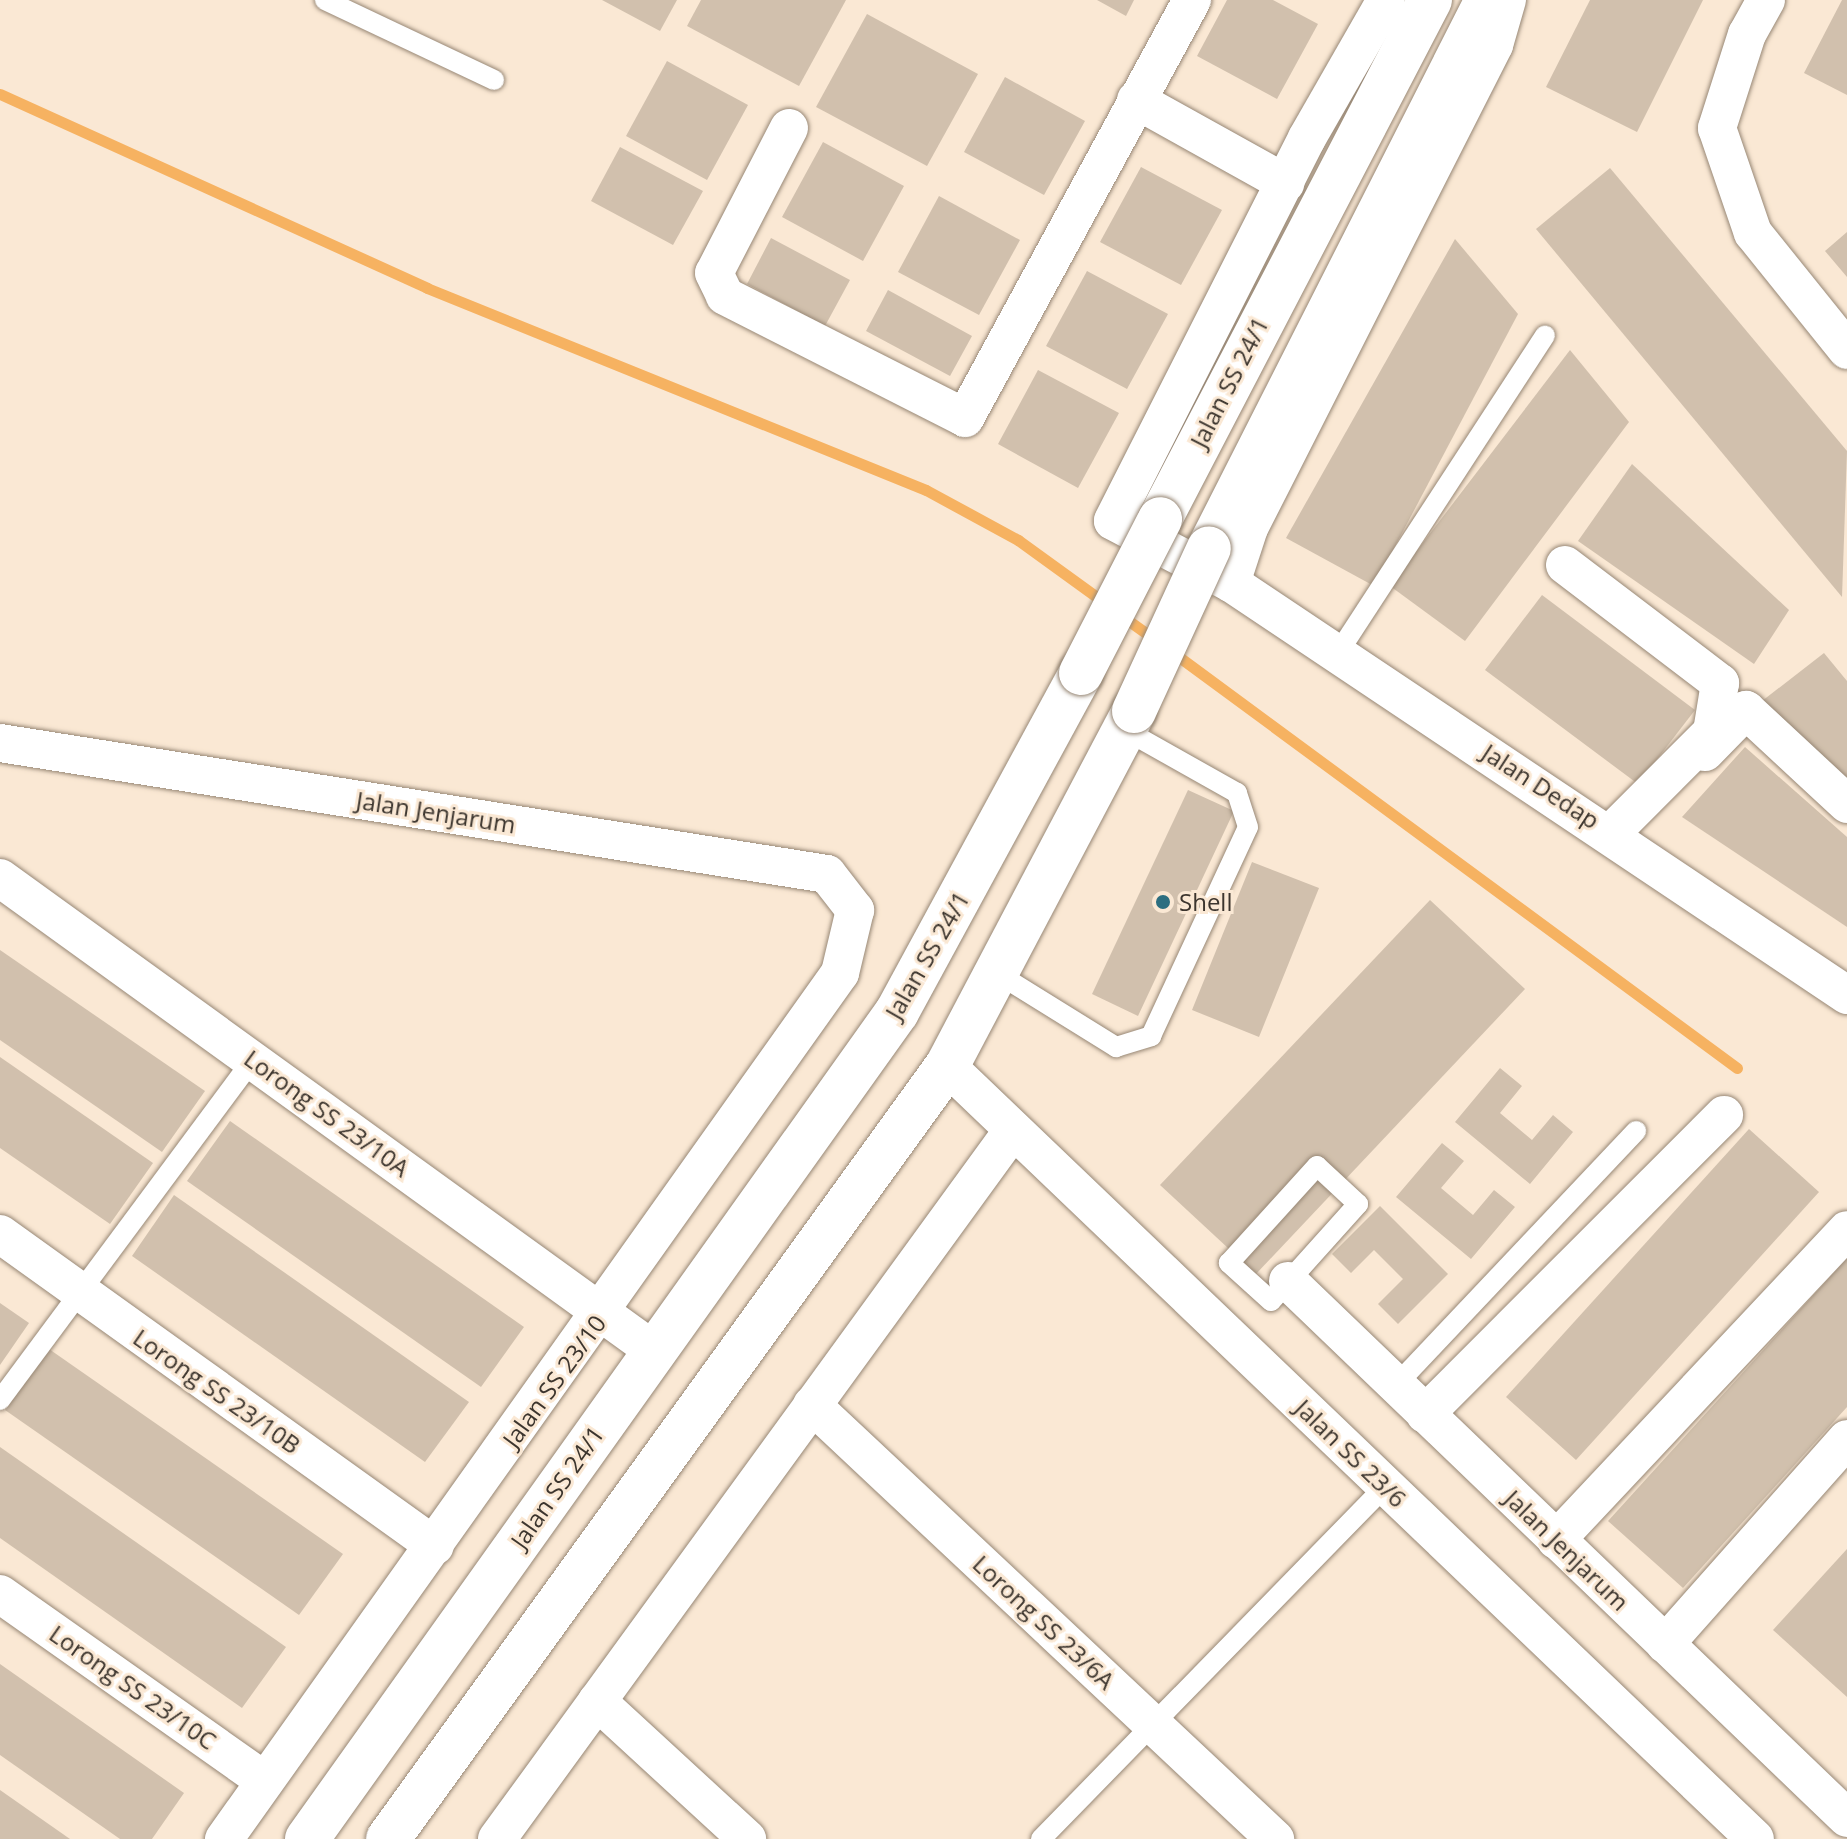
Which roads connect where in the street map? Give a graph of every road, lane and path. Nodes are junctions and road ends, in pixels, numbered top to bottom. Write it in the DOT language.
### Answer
graph roads {
  1 [pos="325,0"];
  2 [pos="1192,0"];
  3 [pos="1386,0"];
  4 [pos="1430,0"];
  5 [pos="1487,0"];
  6 [pos="1507,0"];
  7 [pos="1766,0"];
  8 [pos="494,80"];
  9 [pos="1136,100"];
  10 [pos="789,128"];
  11 [pos="1285,183"];
  12 [pos="1545,335"];
  13 [pos="1847,350"];
  14 [pos="1565,565"];
  15 [pos="1220,566"];
  16 [pos="1338,653"];
  17 [pos="1130,720"];
  18 [pos="0,743"];
  19 [pos="1847,804"];
  20 [pos="1617,836"];
  21 [pos="0,878"];
  22 [pos="855,910"];
  23 [pos="1000,975"];
  24 [pos="1847,995"];
  25 [pos="253,1059"];
  26 [pos="947,1066"];
  27 [pos="1724,1115"];
  28 [pos="1013,1130"];
  29 [pos="1636,1131"];
  30 [pos="1847,1230"];
  31 [pos="0,1234"];
  32 [pos="1288,1281"];
  33 [pos="77,1292"];
  34 [pos="603,1314"];
  35 [pos="653,1350"];
  36 [pos="1395,1386"];
  37 [pos="0,1400"];
  38 [pos="812,1405"];
  39 [pos="1425,1414"];
  40 [pos="1847,1439"];
  41 [pos="1386,1486"];
  42 [pos="1556,1540"];
  43 [pos="435,1546"];
  44 [pos="0,1594"];
  45 [pos="1665,1644"];
  46 [pos="597,1701"];
  47 [pos="1150,1721"];
  48 [pos="265,1781"];
  49 [pos="1847,1818"];
  50 [pos="224,1839"];
  51 [pos="307,1839"];
  52 [pos="388,1839"];
  53 [pos="497,1839"];
  54 [pos="747,1839"];
  55 [pos="1041,1839"];
  56 [pos="1275,1839"];
  57 [pos="1755,1839"];
  1 -- 8 [label="lane"];
  2 -- 9 [label="street"];
  3 -- 11 [label="street"];
  4 -- 35 [label="main road, Jalan SS 24/1, bridge"];
  5 -- 15 [label="main road"];
  6 -- 15 [label="street"];
  7 -- 13 [label="street"];
  9 -- 10 [label="street"];
  9 -- 11 [label="street"];
  11 -- 15 [label="street, Jalan Dedap"];
  12 -- 16 [label="lane"];
  14 -- 20 [label="street"];
  15 -- 16 [label="street, Jalan Dedap"];
  15 -- 17 [label="main road, bridge"];
  16 -- 20 [label="street, Jalan Dedap"];
  17 -- 23 [label="main road"];
  17 -- 23 [label="lane"];
  18 -- 22 [label="street, Jalan Jenjarum"];
  19 -- 20 [label="street"];
  20 -- 24 [label="street, Jalan Dedap"];
  21 -- 25 [label="street, Lorong SS 23/10A"];
  22 -- 34 [label="street, Jalan SS 23/10"];
  23 -- 26 [label="main road"];
  25 -- 33 [label="lane"];
  25 -- 34 [label="street, Lorong SS 23/10A"];
  26 -- 28 [label="street, Jalan SS 23/6"];
  26 -- 52 [label="main road"];
  27 -- 39 [label="street"];
  28 -- 38 [label="street"];
  28 -- 41 [label="street, Jalan SS 23/6"];
  29 -- 36 [label="lane"];
  30 -- 42 [label="street"];
  31 -- 33 [label="street, Lorong SS 23/10B"];
  32 -- 32 [label="lane"];
  32 -- 36 [label="street, Jalan Jenjarum"];
  33 -- 37 [label="lane"];
  33 -- 43 [label="street, Lorong SS 23/10B"];
  34 -- 35 [label="street, Lorong SS 23/10A"];
  34 -- 43 [label="street, Jalan SS 23/10"];
  35 -- 51 [label="main road, Jalan SS 24/1"];
  36 -- 39 [label="street, Jalan Jenjarum"];
  38 -- 46 [label="street"];
  38 -- 47 [label="street, Lorong SS 23/6A"];
  39 -- 42 [label="street, Jalan Jenjarum"];
  40 -- 45 [label="street"];
  41 -- 47 [label="lane"];
  41 -- 57 [label="street, Jalan SS 23/6"];
  42 -- 45 [label="street, Jalan Jenjarum"];
  43 -- 48 [label="street, Jalan SS 23/10"];
  44 -- 48 [label="street, Lorong SS 23/10C"];
  45 -- 49 [label="street, Jalan Jenjarum"];
  46 -- 53 [label="street"];
  46 -- 54 [label="street"];
  47 -- 55 [label="lane"];
  47 -- 56 [label="street, Lorong SS 23/6A"];
  48 -- 50 [label="street, Jalan SS 23/10"];
}
